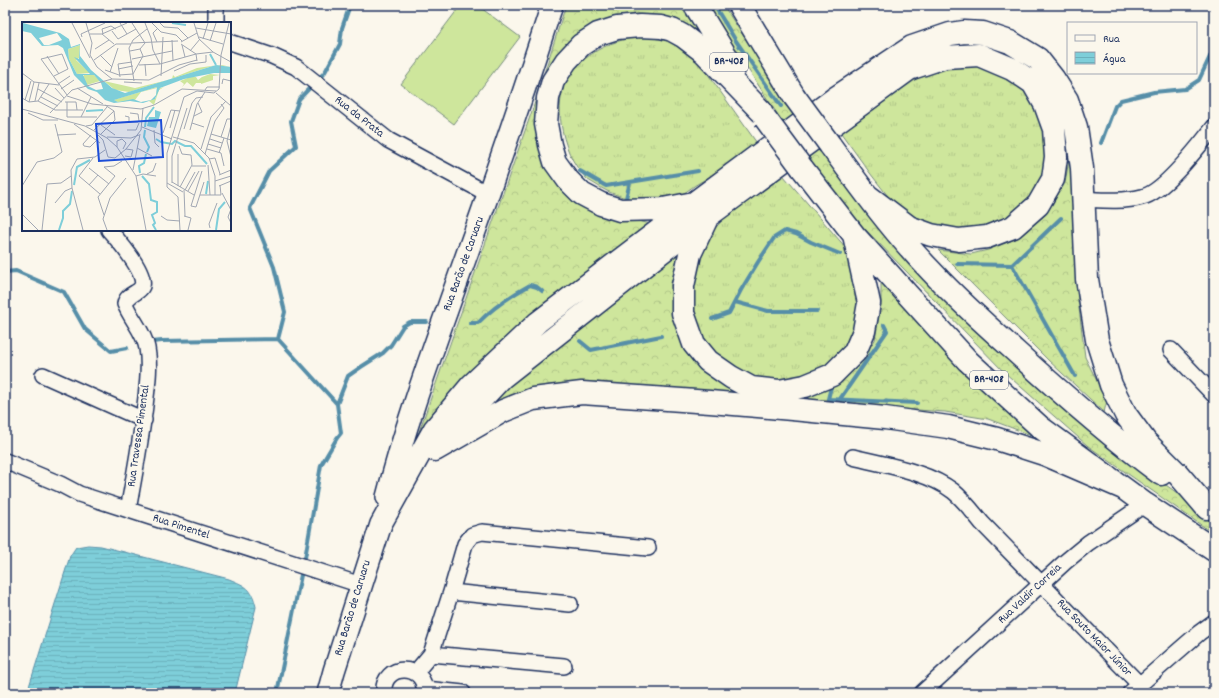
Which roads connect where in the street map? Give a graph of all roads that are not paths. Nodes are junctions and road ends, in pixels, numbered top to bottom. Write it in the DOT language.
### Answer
graph roads {
  1 [pos="216,5"];
  2 [pos="552,5"];
  3 [pos="695,5"];
  4 [pos="739,5"];
  5 [pos="216,22"];
  6 [pos="231,42"];
  7 [pos="763,114"];
  8 [pos="1214,127"];
  9 [pos="488,194"];
  10 [pos="868,196"];
  11 [pos="1083,199"];
  12 [pos="701,209"];
  13 [pos="110,231"];
  14 [pos="854,235"];
  15 [pos="1171,350"];
  16 [pos="43,375"];
  17 [pos="1214,395"];
  18 [pos="144,420"];
  19 [pos="435,450"];
  20 [pos="853,457"];
  21 [pos="5,461"];
  22 [pos="1123,488"];
  23 [pos="1145,504"];
  24 [pos="128,510"];
  25 [pos="1211,510"];
  26 [pos="381,524"];
  27 [pos="648,548"];
  28 [pos="372,550"];
  29 [pos="1214,550"];
  30 [pos="361,584"];
  31 [pos="1042,584"];
  32 [pos="451,592"];
  33 [pos="570,604"];
  34 [pos="1214,622"];
  35 [pos="431,654"];
  36 [pos="564,666"];
  37 [pos="415,673"];
  38 [pos="1135,689"];
  39 [pos="425,691"];
  40 [pos="384,692"];
  41 [pos="328,693"];
  42 [pos="463,693"];
  43 [pos="922,693"];
  1 -- 5 [label="street"];
  2 -- 9 [label="street, Rua Barão de Caruaru"];
  3 -- 7 [label="highway, BR-408"];
  4 -- 10 [label="highway, BR-408, bridge"];
  6 -- 9 [label="street, Rua da Prata"];
  7 -- 12 [label="highway"];
  7 -- 14 [label="highway, BR-408, bridge"];
  8 -- 11 [label="street"];
  9 -- 26 [label="street, Rua Barão de Caruaru"];
  10 -- 12 [label="highway"];
  10 -- 25 [label="highway, BR-408"];
  11 -- 12 [label="highway"];
  11 -- 25 [label="highway"];
  12 -- 14 [label="highway"];
  12 -- 19 [label="street"];
  12 -- 26 [label="street, Rua Barão de Caruaru"];
  13 -- 18 [label="street, Rua Travessa Pimental"];
  14 -- 22 [label="highway, BR-408"];
  15 -- 17 [label="street"];
  16 -- 18 [label="street"];
  18 -- 24 [label="street, Rua Travessa Pimental"];
  19 -- 22 [label="highway"];
  19 -- 28 [label="street"];
  20 -- 31 [label="street, Rua Souto Maior Júnior"];
  21 -- 24 [label="street, Rua Pimentel"];
  22 -- 23 [label="highway, BR-408"];
  23 -- 29 [label="highway, BR-408"];
  23 -- 31 [label="street, Rua Valdir Correia"];
  24 -- 30 [label="street, Rua Pimentel"];
  26 -- 28 [label="street, Rua Barão de Caruaru"];
  27 -- 32 [label="street"];
  28 -- 30 [label="street, Rua Barão de Caruaru"];
  30 -- 41 [label="street, Rua Barão de Caruaru"];
  31 -- 38 [label="street, Rua Souto Maior Júnior"];
  31 -- 43 [label="street, Rua Valdir Correia"];
  32 -- 33 [label="street"];
  32 -- 35 [label="street"];
  34 -- 38 [label="street"];
  35 -- 36 [label="street"];
  35 -- 37 [label="street"];
  37 -- 39 [label="street"];
  37 -- 40 [label="street"];
  39 -- 42 [label="street"];
}
